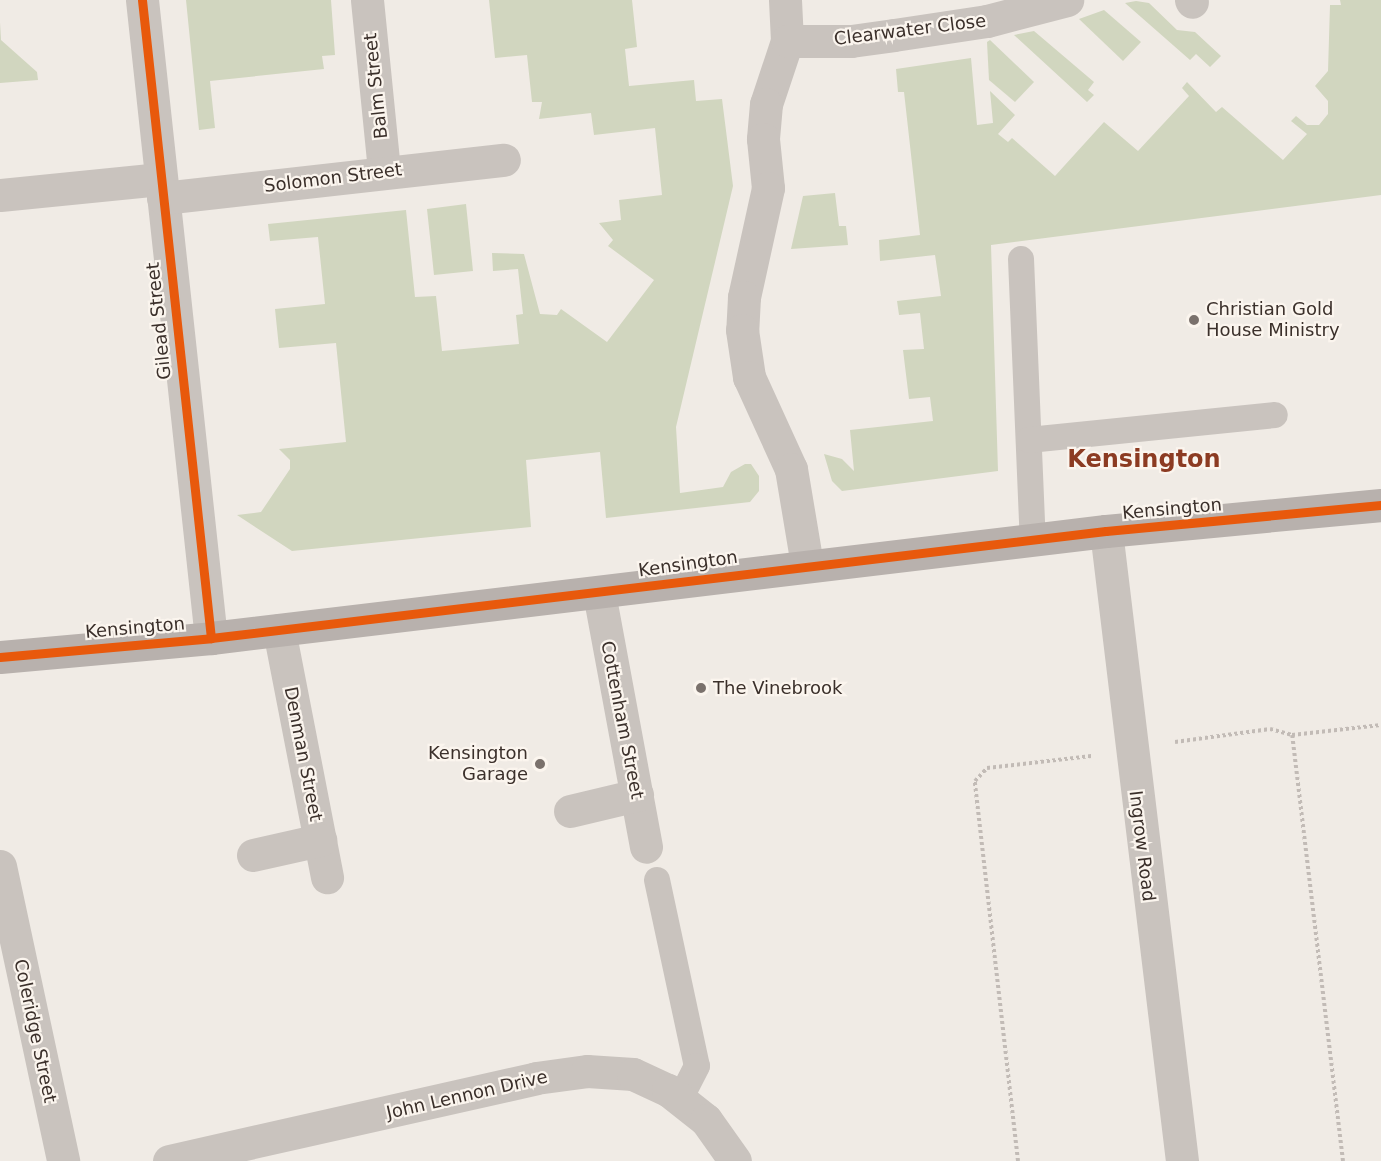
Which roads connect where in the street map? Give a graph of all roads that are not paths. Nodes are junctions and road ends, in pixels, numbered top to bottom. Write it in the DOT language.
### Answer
graph roads {
  1 [pos="142,0"];
  2 [pos="367,0"];
  3 [pos="785,0"];
  4 [pos="1067,0"];
  5 [pos="787,41"];
  6 [pos="504,160"];
  7 [pos="384,171"];
  8 [pos="161,188"];
  9 [pos="0,195"];
  10 [pos="1021,259"];
  11 [pos="1275,415"];
  12 [pos="1029,440"];
  13 [pos="1381,505"];
  14 [pos="1106,531"];
  15 [pos="1033,540"];
  16 [pos="807,565"];
  17 [pos="599,593"];
  18 [pos="279,630"];
  19 [pos="211,638"];
  20 [pos="0,657"];
  21 [pos="637,795"];
  22 [pos="570,811"];
  23 [pos="320,840"];
  24 [pos="646,847"];
  25 [pos="253,855"];
  26 [pos="0,866"];
  27 [pos="327,878"];
  28 [pos="657,880"];
  29 [pos="680,1099"];
  30 [pos="63,1161"];
  31 [pos="169,1161"];
  32 [pos="735,1161"];
  33 [pos="1182,1161"];
  1 -- 8 [label="street, Gilead Street"];
  2 -- 7 [label="street, Balm Street"];
  3 -- 5 [label="street"];
  4 -- 5 [label="street, Clearwater Close"];
  5 -- 16 [label="street"];
  6 -- 7 [label="street, Solomon Street"];
  7 -- 8 [label="street, Solomon Street"];
  8 -- 9 [label="street, Solomon Street"];
  8 -- 19 [label="street, Gilead Street"];
  10 -- 12 [label="lane"];
  11 -- 12 [label="lane"];
  12 -- 15 [label="lane"];
  13 -- 14 [label="main road, Kensington"];
  14 -- 15 [label="main road, Kensington"];
  14 -- 33 [label="street, Ingrow Road"];
  15 -- 16 [label="main road, Kensington"];
  16 -- 17 [label="main road, Kensington"];
  17 -- 18 [label="main road, Kensington"];
  17 -- 21 [label="street, Cottenham Street"];
  18 -- 19 [label="main road, Kensington"];
  18 -- 23 [label="street, Denman Street"];
  19 -- 20 [label="main road, Kensington"];
  21 -- 22 [label="street"];
  21 -- 24 [label="street, Cottenham Street"];
  23 -- 25 [label="street"];
  23 -- 27 [label="street, Denman Street"];
  26 -- 30 [label="street, Coleridge Street"];
  28 -- 29 [label="lane"];
  29 -- 31 [label="street, John Lennon Drive"];
  29 -- 32 [label="street, John Lennon Drive"];
}
